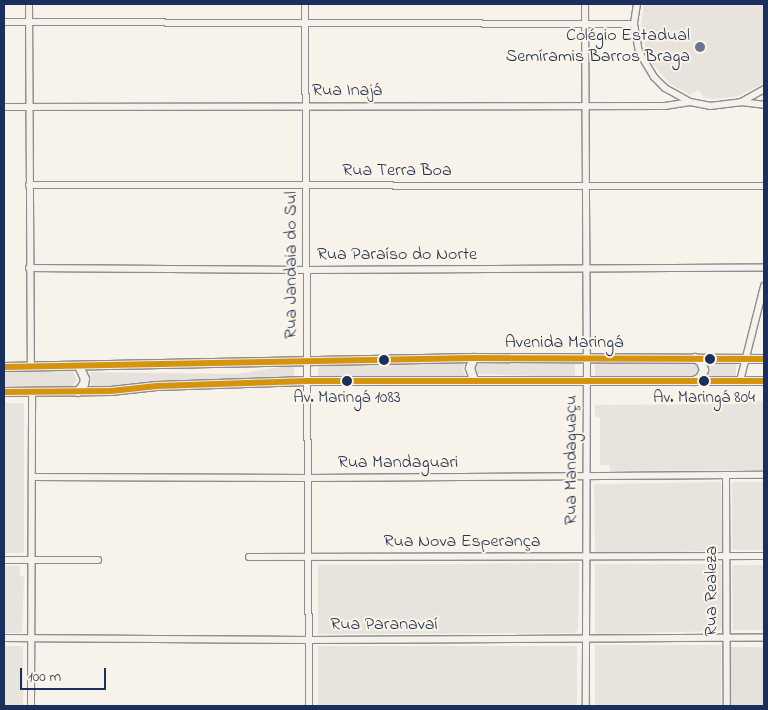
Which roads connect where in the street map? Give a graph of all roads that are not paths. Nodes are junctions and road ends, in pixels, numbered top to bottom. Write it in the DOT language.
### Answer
graph roads {
  1 [pos="29,4"];
  2 [pos="305,4"];
  3 [pos="585,4"];
  4 [pos="637,4"];
  5 [pos="4,22"];
  6 [pos="29,22"];
  7 [pos="306,23"];
  8 [pos="585,24"];
  9 [pos="634,24"];
  10 [pos="764,89"];
  11 [pos="690,102"];
  12 [pos="741,102"];
  13 [pos="585,105"];
  14 [pos="764,105"];
  15 [pos="306,106"];
  16 [pos="4,107"];
  17 [pos="29,107"];
  18 [pos="30,185"];
  19 [pos="307,186"];
  20 [pos="586,186"];
  21 [pos="764,186"];
  22 [pos="29,268"];
  23 [pos="764,268"];
  24 [pos="586,269"];
  25 [pos="308,270"];
  26 [pos="764,286"];
  27 [pos="474,358"];
  28 [pos="587,358"];
  29 [pos="693,358"];
  30 [pos="744,358"];
  31 [pos="764,359"];
  32 [pos="308,362"];
  33 [pos="31,366"];
  34 [pos="79,366"];
  35 [pos="4,367"];
  36 [pos="474,380"];
  37 [pos="307,381"];
  38 [pos="587,381"];
  39 [pos="692,381"];
  40 [pos="740,381"];
  41 [pos="764,381"];
  42 [pos="4,392"];
  43 [pos="32,392"];
  44 [pos="78,392"];
  45 [pos="726,475"];
  46 [pos="764,475"];
  47 [pos="32,477"];
  48 [pos="586,477"];
  49 [pos="308,478"];
  50 [pos="727,556"];
  51 [pos="764,556"];
  52 [pos="249,557"];
  53 [pos="307,557"];
  54 [pos="586,557"];
  55 [pos="4,560"];
  56 [pos="32,560"];
  57 [pos="98,560"];
  58 [pos="4,638"];
  59 [pos="32,638"];
  60 [pos="764,638"];
  61 [pos="728,639"];
  62 [pos="308,640"];
  63 [pos="586,640"];
  64 [pos="31,706"];
  65 [pos="309,706"];
  66 [pos="586,706"];
  67 [pos="727,706"];
  1 -- 6 [label="street"];
  2 -- 7 [label="street, Rua Jandaia do Sul"];
  3 -- 8 [label="street, Rua Mandaguaçu"];
  4 -- 9 [label="street"];
  5 -- 6 [label="street"];
  6 -- 7 [label="street"];
  6 -- 17 [label="street"];
  7 -- 8 [label="street"];
  7 -- 15 [label="street, Rua Jandaia do Sul"];
  8 -- 9 [label="street"];
  8 -- 13 [label="street, Rua Mandaguaçu"];
  9 -- 11 [label="street"];
  10 -- 12 [label="street"];
  11 -- 12 [label="street"];
  11 -- 13 [label="street, Rua Inajá"];
  12 -- 14 [label="street"];
  13 -- 15 [label="street, Rua Inajá"];
  13 -- 20 [label="street, Rua Mandaguaçu"];
  15 -- 17 [label="street, Rua Inajá"];
  15 -- 19 [label="street, Rua Jandaia do Sul"];
  16 -- 17 [label="street, Rua Inajá"];
  17 -- 18 [label="street"];
  18 -- 19 [label="street, Rua Terra Boa"];
  18 -- 22 [label="street"];
  19 -- 20 [label="street, Rua Terra Boa"];
  19 -- 25 [label="street, Rua Jandaia do Sul"];
  20 -- 21 [label="street, Rua Terra Boa"];
  20 -- 24 [label="street, Rua Mandaguaçu"];
  22 -- 25 [label="street, Rua Paraíso do Norte"];
  22 -- 33 [label="street"];
  23 -- 24 [label="street, Rua Paraíso do Norte"];
  24 -- 25 [label="street, Rua Paraíso do Norte"];
  24 -- 28 [label="street, Rua Mandaguaçu"];
  25 -- 32 [label="street, Rua Jandaia do Sul"];
  26 -- 30 [label="street"];
  27 -- 28 [label="main road, Avenida Maringá"];
  27 -- 32 [label="main road, Avenida Maringá"];
  27 -- 36 [label="main road"];
  28 -- 29 [label="main road, Avenida Maringá"];
  28 -- 38 [label="street, Rua Mandaguaçu"];
  29 -- 30 [label="main road, Avenida Maringá"];
  29 -- 39 [label="main road"];
  30 -- 31 [label="main road, Avenida Maringá"];
  30 -- 40 [label="street"];
  32 -- 34 [label="main road, Avenida Maringá"];
  32 -- 37 [label="street, Rua Jandaia do Sul"];
  33 -- 34 [label="main road, Avenida Maringá"];
  33 -- 35 [label="main road, Avenida Maringá"];
  34 -- 44 [label="main road"];
  36 -- 37 [label="main road"];
  36 -- 38 [label="main road"];
  37 -- 44 [label="main road"];
  37 -- 49 [label="street, Rua Jandaia do Sul"];
  38 -- 39 [label="main road"];
  38 -- 48 [label="street, Rua Mandaguaçu"];
  39 -- 40 [label="main road"];
  40 -- 41 [label="main road"];
  42 -- 43 [label="main road"];
  43 -- 44 [label="main road"];
  43 -- 47 [label="street"];
  45 -- 46 [label="street, Rua Mandaguari"];
  45 -- 48 [label="street, Rua Mandaguari"];
  45 -- 50 [label="street, Rua Realeza"];
  47 -- 49 [label="street, Rua Mandaguari"];
  47 -- 56 [label="street"];
  48 -- 49 [label="street, Rua Mandaguari"];
  48 -- 54 [label="street, Rua Mandaguaçu"];
  49 -- 53 [label="street, Rua Jandaia do Sul"];
  50 -- 51 [label="street, Rua Nova Esperança"];
  50 -- 54 [label="street, Rua Nova Esperança"];
  50 -- 61 [label="street, Rua Realeza"];
  52 -- 53 [label="street, Rua Nova Esperança"];
  53 -- 54 [label="street, Rua Nova Esperança"];
  53 -- 62 [label="street, Rua Jandaia do Sul"];
  54 -- 63 [label="street, Rua Mandaguaçu"];
  55 -- 56 [label="street"];
  56 -- 57 [label="street"];
  56 -- 59 [label="street"];
  58 -- 59 [label="street, Rua Paranavaí"];
  59 -- 62 [label="street, Rua Paranavaí"];
  59 -- 64 [label="street"];
  60 -- 61 [label="street, Rua Paranavaí"];
  61 -- 63 [label="street, Rua Paranavaí"];
  61 -- 67 [label="street, Rua Realeza"];
  62 -- 63 [label="street, Rua Paranavaí"];
  62 -- 65 [label="street, Rua Jandaia do Sul"];
  63 -- 66 [label="street, Rua Mandaguaçu"];
}
